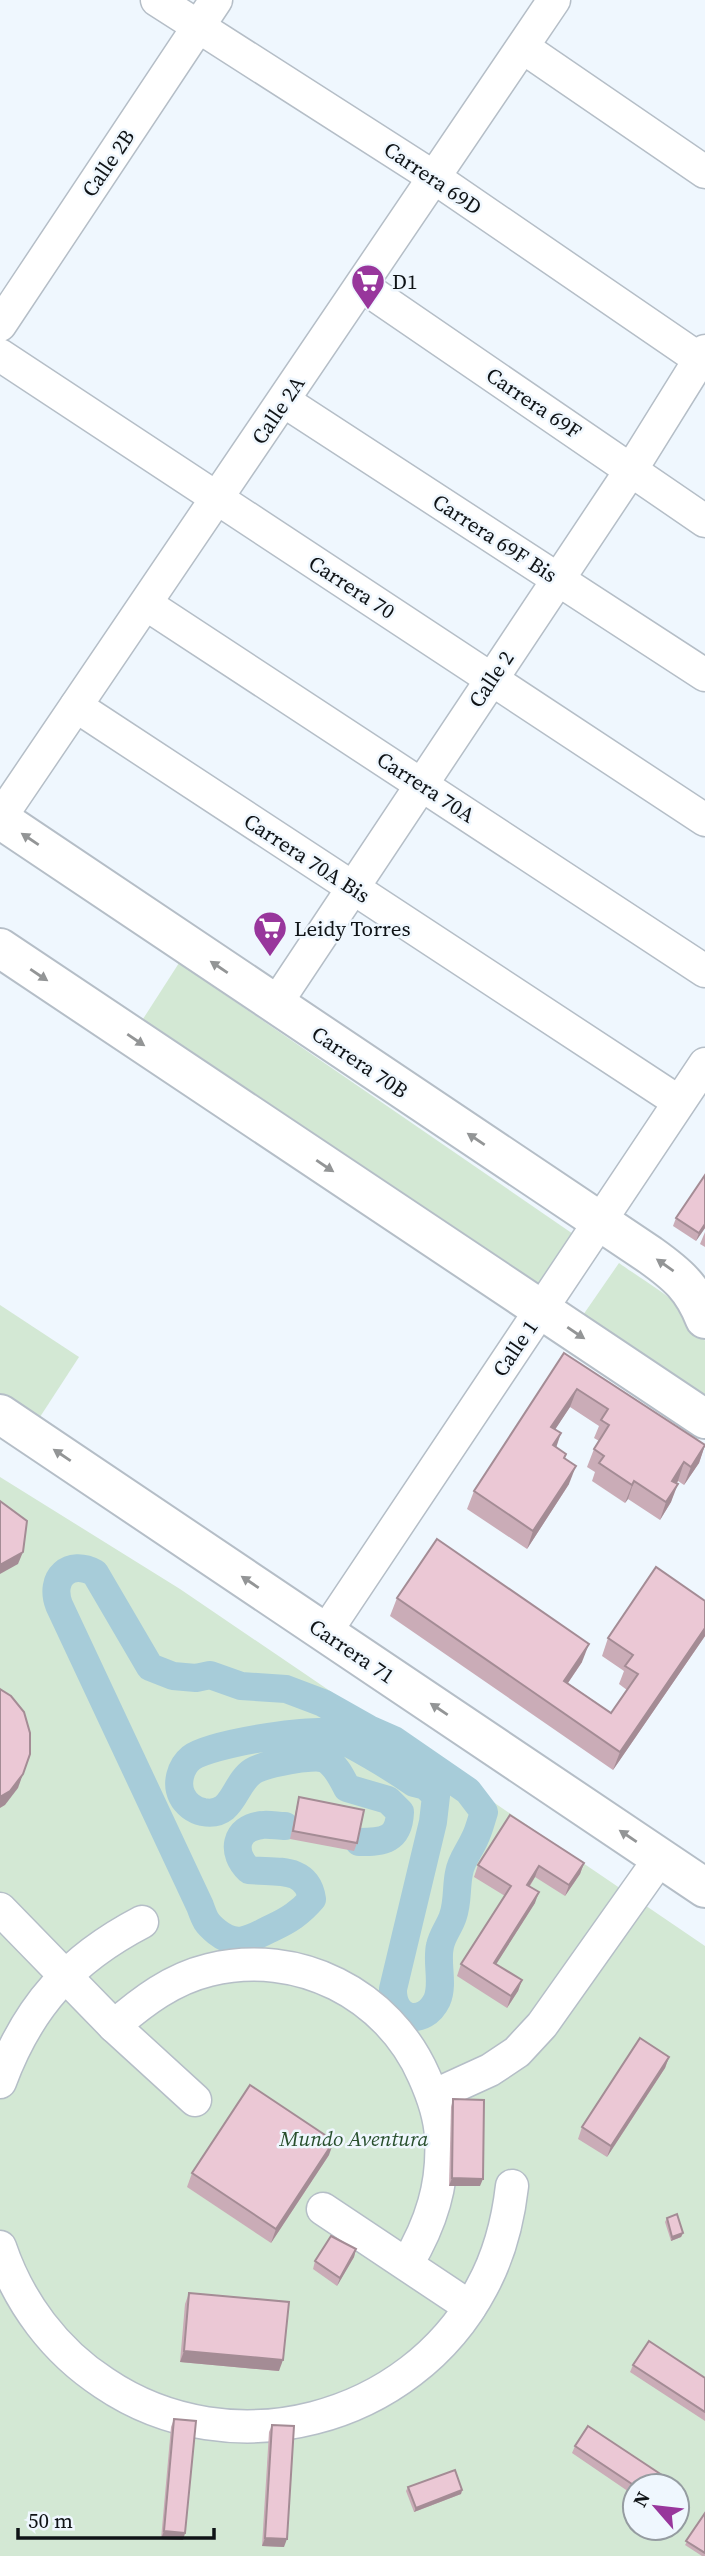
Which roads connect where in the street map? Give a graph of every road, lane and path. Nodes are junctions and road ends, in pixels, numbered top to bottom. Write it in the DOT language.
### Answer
graph roads {
  1 [pos="157,0"];
  2 [pos="216,0"];
  3 [pos="554,0"];
  4 [pos="199,27"];
  5 [pos="524,48"];
  6 [pos="705,172"];
  7 [pos="435,178"];
  8 [pos="362,286"];
  9 [pos="0,326"];
  10 [pos="0,355"];
  11 [pos="703,358"];
  12 [pos="284,401"];
  13 [pos="631,470"];
  14 [pos="217,498"];
  15 [pos="705,521"];
  16 [pos="558,579"];
  17 [pos="146,604"];
  18 [pos="705,675"];
  19 [pos="491,679"];
  20 [pos="76,706"];
  21 [pos="421,784"];
  22 [pos="0,818"];
  23 [pos="705,820"];
  24 [pos="354,888"];
  25 [pos="0,948"];
  26 [pos="705,971"];
  27 [pos="275,1005"];
  28 [pos="705,1064"];
  29 [pos="679,1102"];
  30 [pos="599,1221"];
  31 [pos="541,1309"];
  32 [pos="705,1319"];
  33 [pos="0,1414"];
  34 [pos="705,1419"];
  35 [pos="325,1633"];
  36 [pos="661,1857"];
  37 [pos="705,1888"];
  38 [pos="0,1909"];
  39 [pos="142,1922"];
  40 [pos="64,1976"];
  41 [pos="114,2026"];
  42 [pos="0,2082"];
  43 [pos="433,2096"];
  44 [pos="195,2100"];
  45 [pos="512,2186"];
  46 [pos="323,2209"];
  47 [pos="0,2248"];
  48 [pos="407,2263"];
  49 [pos="470,2307"];
  1 -- 4 [label="street, Carrera 69D"];
  2 -- 4 [label="street, Calle 2B"];
  3 -- 5 [label="street, Calle 2A"];
  4 -- 7 [label="street, Carrera 69D"];
  4 -- 9 [label="street, Calle 2B"];
  5 -- 6 [label="street"];
  5 -- 7 [label="street, Calle 2A"];
  7 -- 8 [label="street, Calle 2A"];
  7 -- 11 [label="street, Carrera 69D"];
  8 -- 12 [label="street, Calle 2A"];
  8 -- 13 [label="street, Carrera 69F"];
  10 -- 14 [label="street, Carrera 70"];
  11 -- 13 [label="street, Calle 2"];
  12 -- 14 [label="street, Calle 2A"];
  12 -- 16 [label="street, Carrera 69F Bis"];
  13 -- 15 [label="street, Carrera 69F"];
  13 -- 16 [label="street, Calle 2"];
  14 -- 17 [label="street, Calle 2A"];
  14 -- 19 [label="street, Carrera 70"];
  16 -- 18 [label="street, Carrera 69F Bis"];
  16 -- 19 [label="street, Calle 2"];
  17 -- 20 [label="street, Calle 2A"];
  17 -- 21 [label="street, Carrera 70A"];
  19 -- 21 [label="street, Calle 2"];
  19 -- 23 [label="street, Carrera 70"];
  20 -- 22 [label="street, Calle 2A"];
  20 -- 24 [label="street, Carrera 70A Bis"];
  21 -- 24 [label="street, Calle 2"];
  21 -- 26 [label="street, Carrera 70A"];
  27 -- 22 [label="street, Carrera 70B, one-way"];
  24 -- 27 [label="street, Calle 2"];
  24 -- 29 [label="street, Carrera 70A Bis"];
  25 -- 31 [label="street, one-way"];
  30 -- 27 [label="street, Carrera 70B, one-way"];
  28 -- 29 [label="street, Calle 1"];
  29 -- 30 [label="street, Calle 1"];
  30 -- 31 [label="street, Calle 1"];
  32 -- 30 [label="street, Carrera 70B, one-way"];
  31 -- 34 [label="street, one-way"];
  31 -- 35 [label="street, Calle 1"];
  35 -- 33 [label="street, Carrera 71, one-way"];
  36 -- 35 [label="street, Carrera 71, one-way"];
  36 -- 37 [label="street, Carrera 71"];
  36 -- 43 [label="street"];
  38 -- 40 [label="street"];
  39 -- 40 [label="street"];
  40 -- 41 [label="street"];
  40 -- 42 [label="street"];
  41 -- 43 [label="street"];
  41 -- 44 [label="street"];
  43 -- 48 [label="street"];
  45 -- 49 [label="street"];
  46 -- 48 [label="street"];
  47 -- 49 [label="street"];
  48 -- 49 [label="street"];
}
